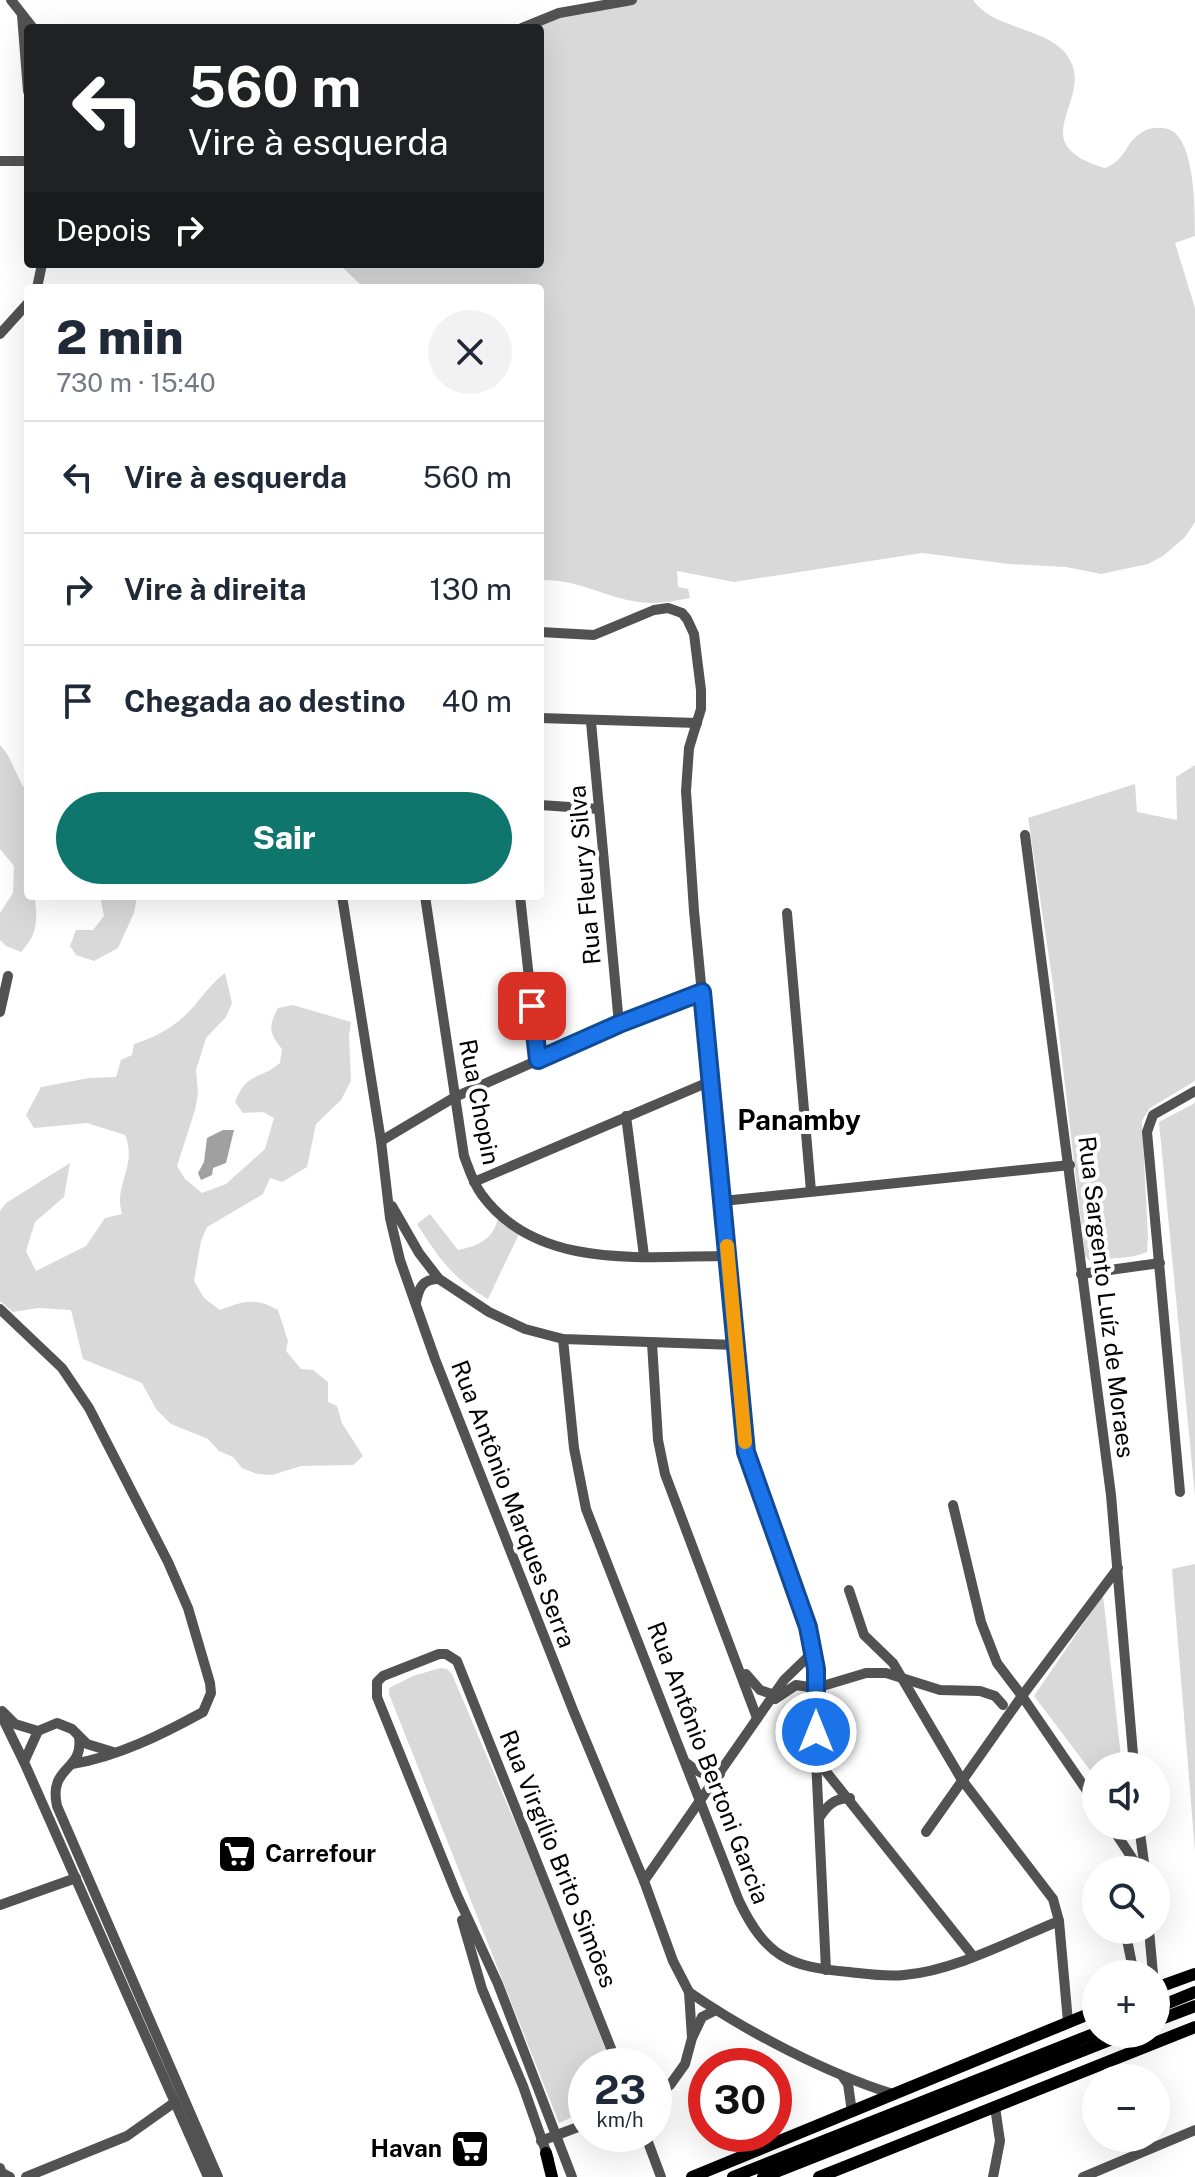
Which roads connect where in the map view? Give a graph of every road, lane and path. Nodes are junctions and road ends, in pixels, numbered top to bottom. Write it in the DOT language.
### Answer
graph roads {
  1 [pos="11,0"];
  2 [pos="632,0"];
  3 [pos="22,15"];
  4 [pos="30,24"];
  5 [pos="532,24"];
  6 [pos="24,40"];
  7 [pos="0,161"];
  8 [pos="24,161"];
  9 [pos="24,307"];
  10 [pos="0,334"];
  11 [pos="544,632"];
  12 [pos="544,718"];
  13 [pos="591,722"];
  14 [pos="697,723"];
  15 [pos="544,805"];
  16 [pos="599,809"];
  17 [pos="1025,835"];
  18 [pos="343,900"];
  19 [pos="426,900"];
  20 [pos="520,900"];
  21 [pos="787,913"];
  22 [pos="8,976"];
  23 [pos="702,992"];
  24 [pos="0,1012"];
  25 [pos="619,1024"];
  26 [pos="538,1060"];
  27 [pos="711,1081"];
  28 [pos="1195,1091"];
  29 [pos="455,1097"];
  30 [pos="626,1116"];
  31 [pos="381,1141"];
  32 [pos="1070,1165"];
  33 [pos="474,1182"];
  34 [pos="811,1191"];
  35 [pos="387,1197"];
  36 [pos="723,1201"];
  37 [pos="644,1256"];
  38 [pos="728,1256"];
  39 [pos="1160,1263"];
  40 [pos="1081,1274"];
  41 [pos="439,1279"];
  42 [pos="415,1306"];
  43 [pos="0,1309"];
  44 [pos="563,1339"];
  45 [pos="652,1343"];
  46 [pos="736,1345"];
  47 [pos="1180,1492"];
  48 [pos="953,1505"];
  49 [pos="1118,1568"];
  50 [pos="849,1590"];
  51 [pos="813,1652"];
  52 [pos="736,1659"];
  53 [pos="902,1680"];
  54 [pos="816,1688"];
  55 [pos="1022,1696"];
  56 [pos="773,1698"];
  57 [pos="1003,1705"];
  58 [pos="0,1710"];
  59 [pos="757,1718"];
  60 [pos="38,1731"];
  61 [pos="79,1737"];
  62 [pos="115,1752"];
  63 [pos="1133,1752"];
  64 [pos="816,1759"];
  65 [pos="24,1762"];
  66 [pos="686,1763"];
  67 [pos="72,1764"];
  68 [pos="720,1774"];
  69 [pos="962,1780"];
  70 [pos="1082,1784"];
  71 [pos="850,1798"];
  72 [pos="701,1801"];
  73 [pos="819,1818"];
  74 [pos="926,1832"];
  75 [pos="76,1878"];
  76 [pos="644,1881"];
  77 [pos="457,1895"];
  78 [pos="0,1905"];
  79 [pos="1059,1921"];
  80 [pos="973,1956"];
  81 [pos="826,1970"];
  82 [pos="1195,1974"];
  83 [pos="1170,1983"];
  84 [pos="689,1992"];
  85 [pos="1195,1992"];
  86 [pos="1170,2002"];
  87 [pos="1195,2006"];
  88 [pos="716,2010"];
  89 [pos="1082,2016"];
  90 [pos="1170,2016"];
  91 [pos="1068,2022"];
  92 [pos="1195,2027"];
  93 [pos="692,2038"];
  94 [pos="1082,2039"];
  95 [pos="611,2048"];
  96 [pos="1090,2048"];
  97 [pos="532,2076"];
  98 [pos="843,2077"];
  99 [pos="672,2082"];
  100 [pos="893,2094"];
  101 [pos="526,2098"];
  102 [pos="175,2102"];
  103 [pos="995,2107"];
  104 [pos="852,2112"];
  105 [pos="1195,2130"];
  106 [pos="568,2131"];
  107 [pos="555,2136"];
  108 [pos="544,2147"];
  109 [pos="652,2152"];
  110 [pos="0,2168"];
  111 [pos="10,2177"];
  112 [pos="26,2177"];
  113 [pos="208,2177"];
  114 [pos="218,2177"];
  115 [pos="554,2177"];
  116 [pos="572,2177"];
  117 [pos="661,2177"];
  118 [pos="692,2177"];
  119 [pos="733,2177"];
  120 [pos="763,2177"];
  121 [pos="819,2177"];
  122 [pos="993,2177"];
  123 [pos="1083,2177"];
  1 -- 3 [label="street"];
  2 -- 5 [label="street"];
  3 -- 4 [label="street"];
  3 -- 6 [label="street"];
  7 -- 8 [label="street"];
  9 -- 10 [label="street"];
  11 -- 14 [label="street"];
  12 -- 13 [label="street"];
  13 -- 14 [label="street"];
  13 -- 16 [label="street, Rua Fleury Silva"];
  14 -- 23 [label="street"];
  15 -- 16 [label="street"];
  16 -- 25 [label="street, Rua Fleury Silva"];
  17 -- 32 [label="street, Rua Sargento Luíz de Moraes"];
  18 -- 31 [label="street, Rua Antônio Marques Serra"];
  19 -- 29 [label="street, Rua Chopin"];
  20 -- 26 [label="street"];
  21 -- 34 [label="street"];
  22 -- 24 [label="street"];
  23 -- 25 [label="street"];
  23 -- 27 [label="street"];
  25 -- 26 [label="street"];
  26 -- 29 [label="street"];
  27 -- 30 [label="street"];
  27 -- 36 [label="street"];
  28 -- 39 [label="street"];
  29 -- 31 [label="street"];
  29 -- 33 [label="street, Rua Chopin"];
  30 -- 33 [label="street"];
  30 -- 37 [label="street"];
  31 -- 35 [label="street, Rua Antônio Marques Serra"];
  32 -- 34 [label="street"];
  32 -- 40 [label="street, Rua Sargento Luíz de Moraes"];
  33 -- 37 [label="street, Rua Chopin"];
  34 -- 36 [label="street"];
  35 -- 41 [label="street"];
  35 -- 42 [label="street, Rua Antônio Marques Serra"];
  36 -- 38 [label="street"];
  37 -- 38 [label="street, Rua Chopin"];
  38 -- 46 [label="street"];
  39 -- 40 [label="street"];
  39 -- 47 [label="street"];
  40 -- 49 [label="street, Rua Sargento Luíz de Moraes"];
  41 -- 42 [label="street"];
  41 -- 44 [label="street"];
  42 -- 76 [label="street, Rua Antônio Marques Serra"];
  43 -- 62 [label="street"];
  44 -- 45 [label="street"];
  44 -- 66 [label="street, Rua Antônio Bertoni Garcia"];
  45 -- 46 [label="street"];
  45 -- 52 [label="street"];
  46 -- 51 [label="street"];
  48 -- 55 [label="street"];
  49 -- 55 [label="street"];
  49 -- 63 [label="street, Rua Sargento Luíz de Moraes"];
  50 -- 53 [label="street"];
  51 -- 54 [label="street"];
  51 -- 56 [label="street"];
  52 -- 56 [label="street"];
  52 -- 59 [label="street"];
  53 -- 54 [label="street"];
  53 -- 57 [label="street"];
  53 -- 69 [label="street"];
  54 -- 56 [label="street"];
  54 -- 64 [label="street"];
  55 -- 69 [label="street"];
  55 -- 70 [label="street"];
  56 -- 59 [label="street"];
  58 -- 60 [label="street"];
  58 -- 65 [label="street"];
  59 -- 68 [label="street"];
  60 -- 61 [label="street"];
  60 -- 65 [label="street"];
  61 -- 62 [label="street"];
  61 -- 67 [label="street"];
  62 -- 67 [label="street"];
  64 -- 71 [label="street"];
  64 -- 73 [label="street"];
  65 -- 75 [label="street"];
  66 -- 68 [label="street"];
  66 -- 72 [label="street, Rua Antônio Bertoni Garcia"];
  67 -- 114 [label="street"];
  68 -- 72 [label="street"];
  69 -- 74 [label="street"];
  69 -- 79 [label="street"];
  71 -- 73 [label="street"];
  71 -- 80 [label="street"];
  72 -- 76 [label="street"];
  72 -- 81 [label="street, Rua Antônio Bertoni Garcia"];
  73 -- 81 [label="street"];
  75 -- 78 [label="street"];
  75 -- 102 [label="street"];
  76 -- 84 [label="street, Rua Antônio Marques Serra"];
  77 -- 95 [label="street, Rua Virgílio Brito Simões"];
  77 -- 97 [label="street"];
  77 -- 101 [label="street"];
  79 -- 80 [label="street, Rua Antônio Bertoni Garcia"];
  79 -- 91 [label="street"];
  80 -- 81 [label="street, Rua Antônio Bertoni Garcia"];
  82 -- 83 [label="main road"];
  84 -- 88 [label="street"];
  84 -- 93 [label="street, Rua Antônio Marques Serra"];
  85 -- 86 [label="main road"];
  87 -- 90 [label="main road"];
  88 -- 93 [label="street"];
  88 -- 98 [label="street"];
  89 -- 91 [label="main road"];
  91 -- 100 [label="main road"];
  92 -- 103 [label="main road"];
  93 -- 99 [label="street, Rua Antônio Marques Serra"];
  94 -- 119 [label="main road"];
  96 -- 120 [label="main road"];
  97 -- 101 [label="street"];
  97 -- 107 [label="street"];
  98 -- 100 [label="street"];
  98 -- 104 [label="street"];
  100 -- 104 [label="main road"];
  101 -- 108 [label="street"];
  102 -- 112 [label="street"];
  102 -- 113 [label="street"];
  103 -- 121 [label="main road"];
  103 -- 122 [label="street"];
  104 -- 118 [label="main road"];
  105 -- 123 [label="street"];
  106 -- 107 [label="street"];
  107 -- 108 [label="street"];
  107 -- 116 [label="street"];
  108 -- 115 [label="main road"];
  109 -- 117 [label="street"];
  110 -- 111 [label="street"];
}
